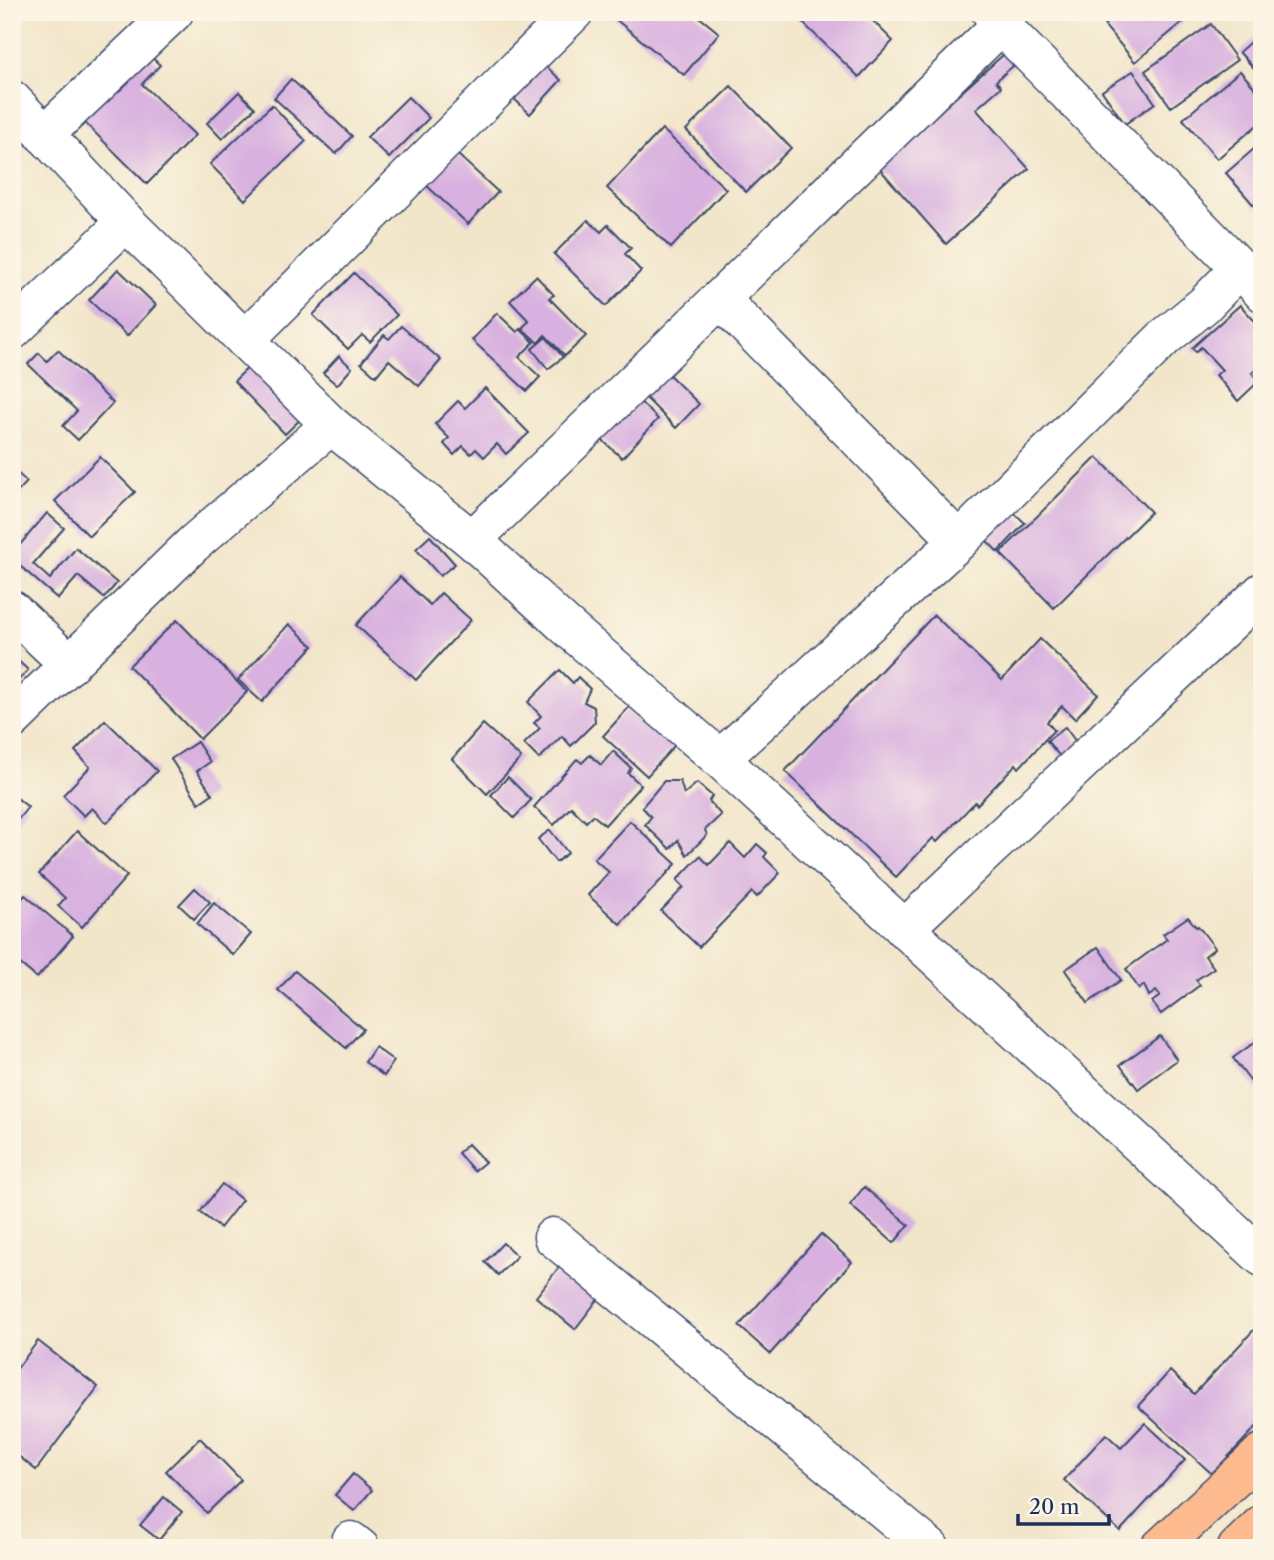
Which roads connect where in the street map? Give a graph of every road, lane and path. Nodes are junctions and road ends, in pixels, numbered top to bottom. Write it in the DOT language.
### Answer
graph roads {
  1 [pos="174,12"];
  2 [pos="574,12"];
  3 [pos="996,19"];
  4 [pos="12,100"];
  5 [pos="44,135"];
  6 [pos="126,222"];
  7 [pos="1251,280"];
  8 [pos="720,299"];
  9 [pos="12,331"];
  10 [pos="245,340"];
  11 [pos="331,425"];
  12 [pos="472,540"];
  13 [pos="959,541"];
  14 [pos="1262,592"];
  15 [pos="12,610"];
  16 [pos="70,665"];
  17 [pos="12,720"];
  18 [pos="720,759"];
  19 [pos="904,929"];
  20 [pos="553,1237"];
  21 [pos="1262,1257"];
  22 [pos="1262,1453"];
  23 [pos="1262,1524"];
  24 [pos="930,1548"];
  25 [pos="1160,1548"];
  26 [pos="1237,1548"];
  1 -- 5 [label="street"];
  2 -- 10 [label="street"];
  3 -- 7 [label="street"];
  3 -- 8 [label="street"];
  4 -- 5 [label="street"];
  5 -- 6 [label="street"];
  6 -- 9 [label="street"];
  6 -- 10 [label="street"];
  7 -- 13 [label="street"];
  8 -- 12 [label="street"];
  8 -- 13 [label="street"];
  10 -- 11 [label="street"];
  11 -- 12 [label="street"];
  11 -- 16 [label="street"];
  12 -- 18 [label="street"];
  13 -- 18 [label="street"];
  14 -- 19 [label="street"];
  15 -- 16 [label="street"];
  16 -- 17 [label="street"];
  18 -- 19 [label="street"];
  19 -- 21 [label="street"];
  20 -- 24 [label="street"];
  22 -- 25 [label="main road"];
  23 -- 26 [label="main road"];
}
